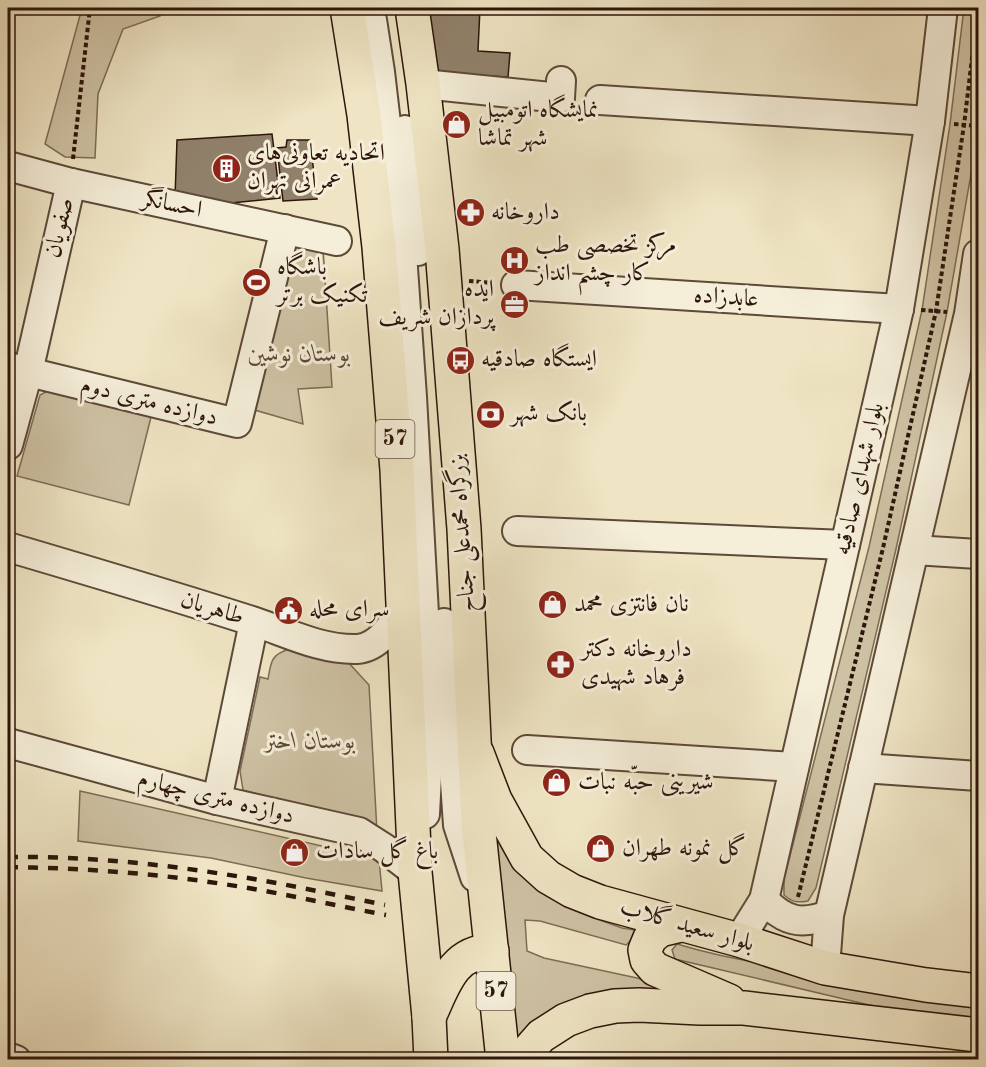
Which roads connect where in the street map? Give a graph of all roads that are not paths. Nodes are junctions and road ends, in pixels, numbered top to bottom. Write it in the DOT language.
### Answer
graph roads {
  1 [pos="347,8"];
  2 [pos="368,8"];
  3 [pos="386,8"];
  4 [pos="412,8"];
  5 [pos="943,8"];
  6 [pos="423,84"];
  7 [pos="561,89"];
  8 [pos="600,100"];
  9 [pos="930,121"];
  10 [pos="8,166"];
  11 [pos="71,183"];
  12 [pos="285,229"];
  13 [pos="337,241"];
  14 [pos="978,254"];
  15 [pos="516,285"];
  16 [pos="899,309"];
  17 [pos="974,314"];
  18 [pos="18,370"];
  19 [pos="8,445"];
  20 [pos="517,531"];
  21 [pos="845,545"];
  22 [pos="8,547"];
  23 [pos="914,550"];
  24 [pos="978,554"];
  25 [pos="403,609"];
  26 [pos="254,622"];
  27 [pos="8,743"];
  28 [pos="474,747"];
  29 [pos="527,750"];
  30 [pos="794,766"];
  31 [pos="863,768"];
  32 [pos="978,776"];
  33 [pos="217,800"];
  34 [pos="415,872"];
  35 [pos="764,900"];
  36 [pos="830,915"];
  37 [pos="681,925"];
  38 [pos="490,936"];
  39 [pos="739,940"];
  40 [pos="825,968"];
  41 [pos="978,991"];
  42 [pos="744,1008"];
  43 [pos="429,1017"];
  44 [pos="978,1035"];
  45 [pos="8,1057"];
  46 [pos="16,1059"];
  47 [pos="431,1059"];
  48 [pos="439,1059"];
  49 [pos="503,1059"];
  50 [pos="520,1059"];
  1 -- 25 [label="main road, 57"];
  2 -- 34 [label="street"];
  3 -- 38 [label="street"];
  4 -- 6 [label="main road, بزرگراه محمدعلی جناح / 57"];
  5 -- 9 [label="street, بلوار شهدای صادقیه"];
  6 -- 7 [label="street"];
  6 -- 28 [label="main road, بزرگراه محمدعلی جناح / 57"];
  8 -- 9 [label="street"];
  9 -- 16 [label="street, بلوار شهدای صادقیه"];
  10 -- 11 [label="street, احسانگر"];
  11 -- 12 [label="street, احسانگر"];
  11 -- 18 [label="street, صفویان"];
  12 -- 13 [label="street, احسانگر"];
  12 -- 18 [label="street, دوازده متری دوم"];
  14 -- 17 [label="street"];
  15 -- 16 [label="street, عابدزاده"];
  16 -- 21 [label="street, بلوار شهدای صادقیه"];
  17 -- 23 [label="street"];
  18 -- 19 [label="street, صفویان"];
  20 -- 21 [label="street"];
  21 -- 30 [label="street, بلوار شهدای صادقیه"];
  22 -- 26 [label="street, طاهریان"];
  23 -- 24 [label="street"];
  23 -- 31 [label="street"];
  25 -- 26 [label="street, طاهریان"];
  25 -- 34 [label="main road, 57"];
  26 -- 33 [label="street"];
  27 -- 33 [label="street, دوازده متری چهارم"];
  28 -- 37 [label="main road, بلوار سعید گلاب"];
  28 -- 38 [label="main road, بزرگراه محمدعلی جناح / 57"];
  29 -- 30 [label="street"];
  30 -- 35 [label="street, بلوار شهدای صادقیه"];
  31 -- 32 [label="street"];
  31 -- 36 [label="street"];
  33 -- 34 [label="street, دوازده متری چهارم"];
  34 -- 43 [label="main road"];
  35 -- 36 [label="street"];
  35 -- 39 [label="street, بلوار شهدای صادقیه"];
  36 -- 40 [label="street"];
  37 -- 39 [label="main road, بلوار سعید گلاب"];
  37 -- 42 [label="main road"];
  38 -- 43 [label="main road"];
  38 -- 49 [label="main road, بزرگراه محمدعلی جناح / 57"];
  39 -- 40 [label="main road, بلوار سعید گلاب"];
  40 -- 41 [label="main road, بلوار سعید گلاب"];
  42 -- 44 [label="main road"];
  42 -- 50 [label="main road"];
  43 -- 47 [label="main road"];
  43 -- 48 [label="street"];
  45 -- 46 [label="street"];
}
